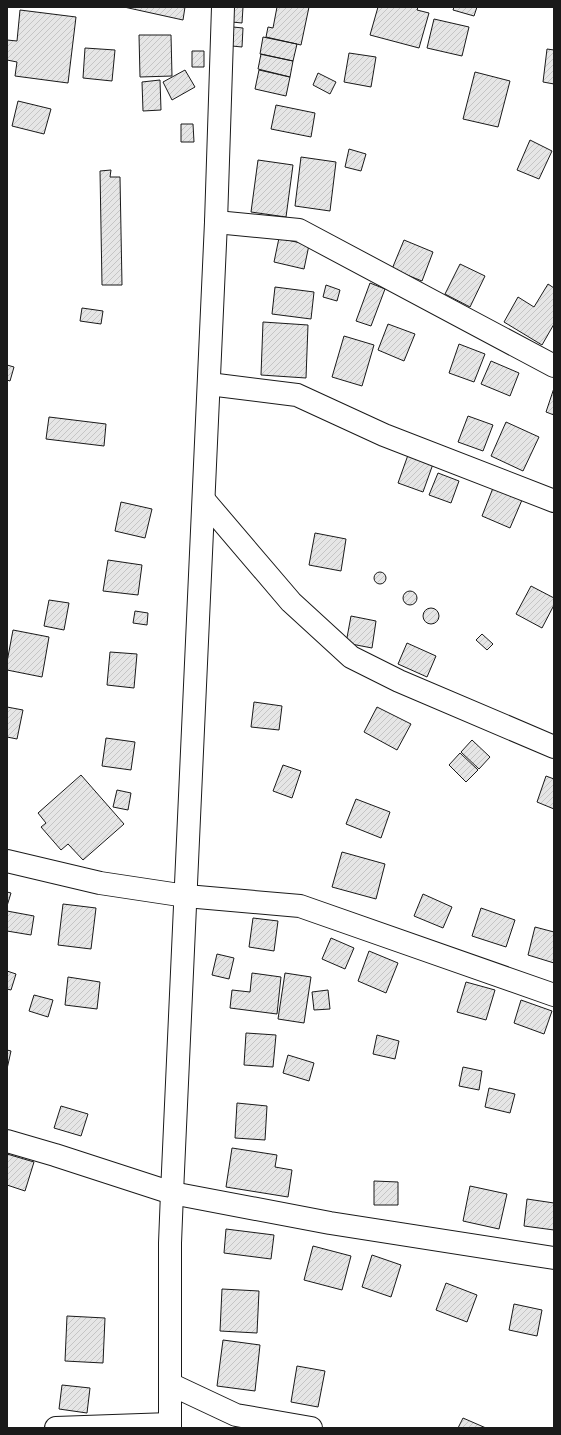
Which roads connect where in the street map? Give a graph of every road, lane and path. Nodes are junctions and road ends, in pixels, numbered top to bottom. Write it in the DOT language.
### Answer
graph roads {
  1 [pos="223,7"];
  2 [pos="216,222"];
  3 [pos="554,366"];
  4 [pos="209,384"];
  5 [pos="204,500"];
  6 [pos="554,501"];
  7 [pos="554,747"];
  8 [pos="7,861"];
  9 [pos="186,896"];
  10 [pos="554,995"];
  11 [pos="7,1141"];
  12 [pos="172,1193"];
  13 [pos="554,1258"];
  14 [pos="170,1384"];
  15 [pos="170,1426"];
  16 [pos="56,1428"];
  17 [pos="311,1428"];
  1 -- 2 [label="street"];
  2 -- 3 [label="street"];
  2 -- 4 [label="street"];
  4 -- 5 [label="street"];
  4 -- 6 [label="street"];
  5 -- 7 [label="street"];
  5 -- 9 [label="street"];
  8 -- 9 [label="street"];
  9 -- 10 [label="street"];
  9 -- 12 [label="street"];
  11 -- 12 [label="street"];
  12 -- 13 [label="street"];
  12 -- 14 [label="street"];
  14 -- 15 [label="street"];
  14 -- 17 [label="street"];
  15 -- 16 [label="street"];
}
